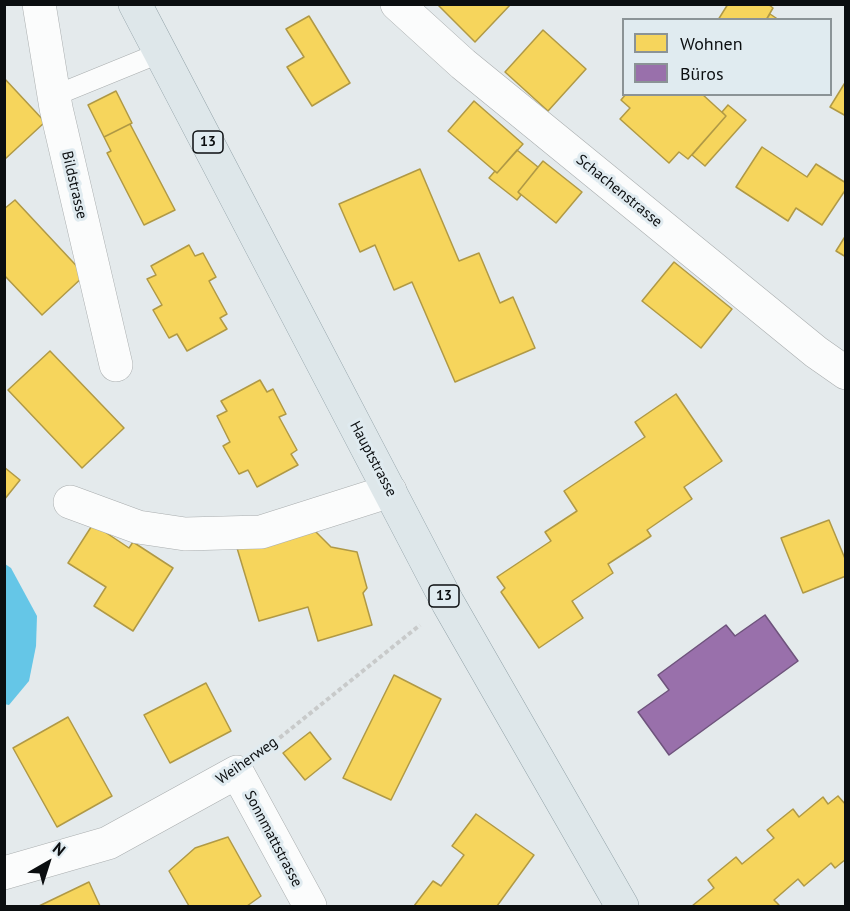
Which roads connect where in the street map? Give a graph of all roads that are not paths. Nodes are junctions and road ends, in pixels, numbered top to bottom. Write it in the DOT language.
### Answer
graph roads {
  1 [pos="39,4"];
  2 [pos="135,4"];
  3 [pos="397,4"];
  4 [pos="162,52"];
  5 [pos="54,96"];
  6 [pos="116,364"];
  7 [pos="846,373"];
  8 [pos="390,491"];
  9 [pos="70,502"];
  10 [pos="237,772"];
  11 [pos="4,873"];
  12 [pos="310,906"];
  13 [pos="622,906"];
  1 -- 5 [label="street, Bildstrasse"];
  2 -- 4 [label="main road, Hauptstrasse / 13"];
  3 -- 7 [label="street, Schachenstrasse"];
  4 -- 5 [label="lane"];
  4 -- 8 [label="main road, Hauptstrasse / 13"];
  5 -- 6 [label="street, Bildstrasse"];
  8 -- 9 [label="street"];
  8 -- 13 [label="main road, Hauptstrasse / 13"];
  10 -- 11 [label="street, Weiherweg"];
  10 -- 12 [label="street, Sonnmattstrasse"];
}
